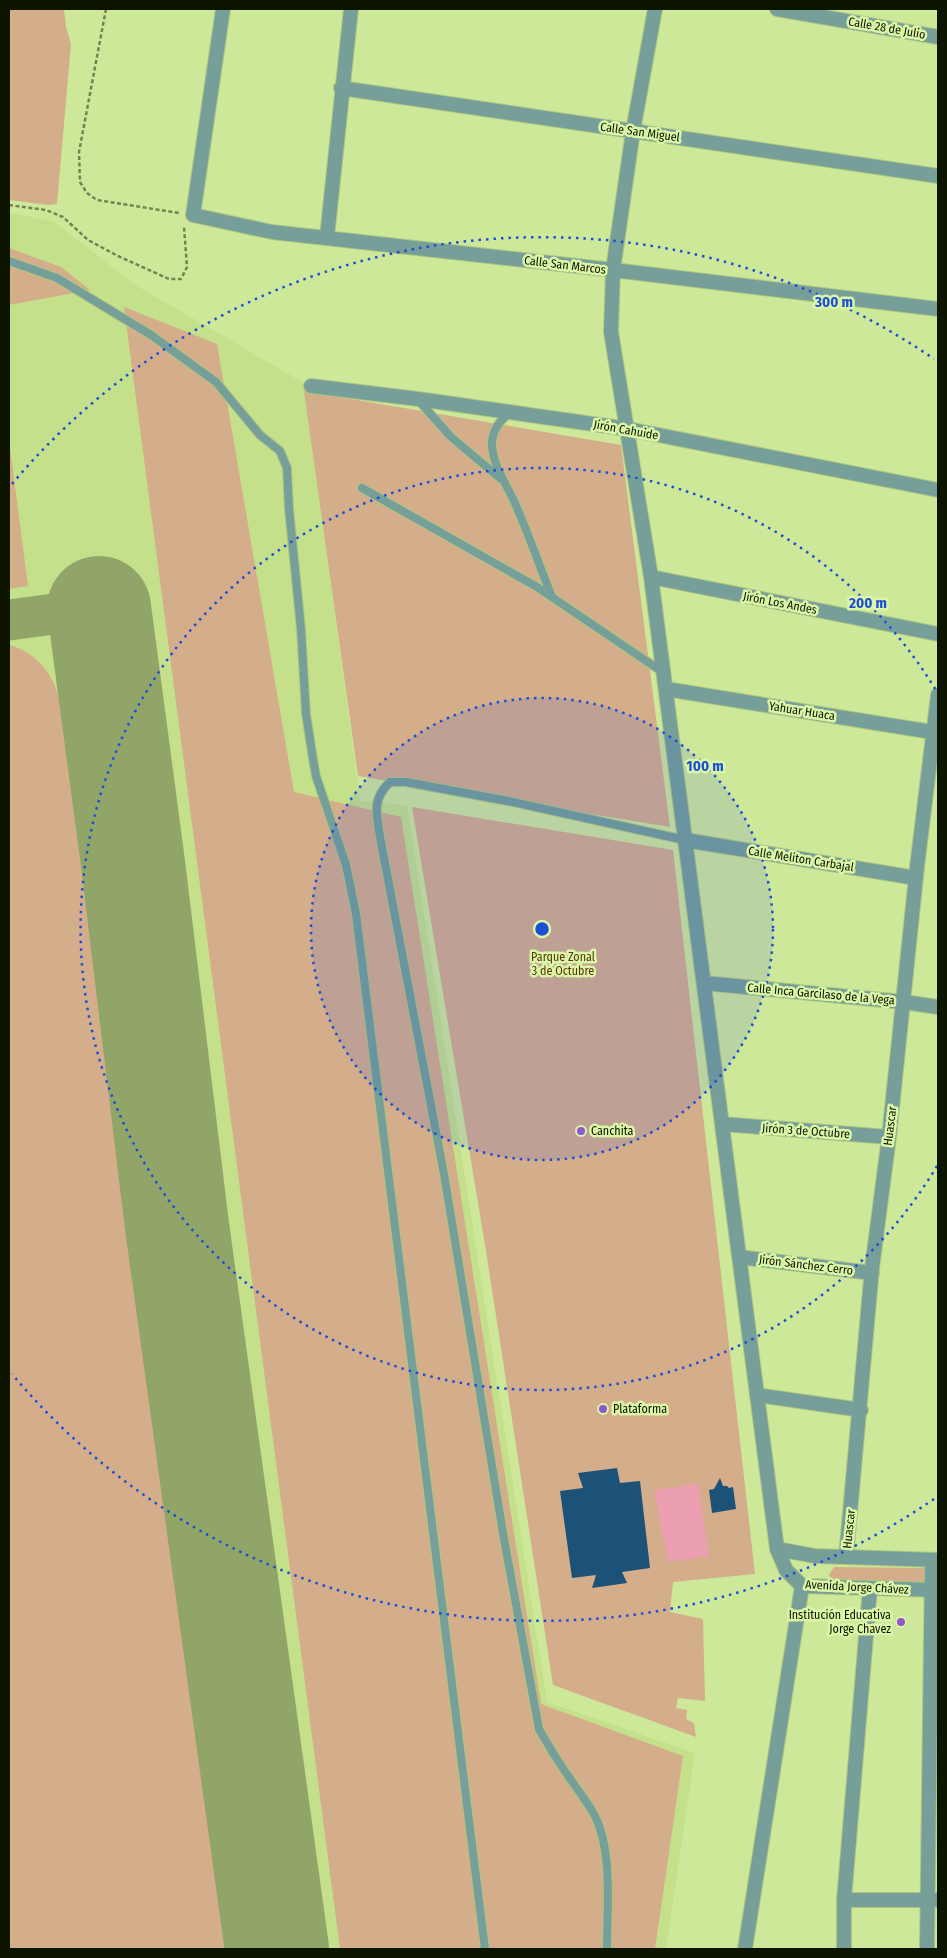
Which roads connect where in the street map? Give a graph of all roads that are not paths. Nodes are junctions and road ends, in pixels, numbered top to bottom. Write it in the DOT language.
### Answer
graph roads {
  1 [pos="223,9"];
  2 [pos="351,9"];
  3 [pos="655,9"];
  4 [pos="777,9"];
  5 [pos="938,37"];
  6 [pos="342,88"];
  7 [pos="633,131"];
  8 [pos="938,176"];
  9 [pos="326,237"];
  10 [pos="9,261"];
  11 [pos="613,270"];
  12 [pos="938,309"];
  13 [pos="311,386"];
  14 [pos="418,399"];
  15 [pos="510,412"];
  16 [pos="628,429"];
  17 [pos="502,480"];
  18 [pos="362,488"];
  19 [pos="938,490"];
  20 [pos="651,577"];
  21 [pos="552,597"];
  22 [pos="938,634"];
  23 [pos="664,673"];
  24 [pos="666,689"];
  25 [pos="938,695"];
  26 [pos="935,732"];
  27 [pos="685,840"];
  28 [pos="916,878"];
  29 [pos="704,982"];
  30 [pos="904,1002"];
  31 [pos="938,1007"];
  32 [pos="722,1124"];
  33 [pos="889,1137"];
  34 [pos="739,1257"];
  35 [pos="872,1273"];
  36 [pos="757,1395"];
  37 [pos="861,1410"];
  38 [pos="777,1549"];
  39 [pos="846,1557"];
  40 [pos="935,1560"];
  41 [pos="802,1586"];
  42 [pos="870,1588"];
  43 [pos="935,1590"];
  44 [pos="844,1900"];
  45 [pos="932,1900"];
  46 [pos="485,1949"];
  47 [pos="607,1949"];
  48 [pos="745,1949"];
  49 [pos="844,1949"];
  50 [pos="926,1949"];
  1 -- 9 [label="street, Calle San Marcos"];
  2 -- 6 [label="street"];
  3 -- 7 [label="street, Avenida Jorge Chávez"];
  4 -- 5 [label="street, Calle 28 de Julio"];
  6 -- 7 [label="street, Calle San Miguel"];
  6 -- 9 [label="street"];
  7 -- 8 [label="street, Calle San Miguel"];
  7 -- 11 [label="street, Avenida Jorge Chávez"];
  9 -- 11 [label="street, Calle San Marcos"];
  10 -- 46 [label="lane"];
  11 -- 12 [label="street, Calle San Marcos"];
  11 -- 16 [label="street, Avenida Jorge Chávez"];
  13 -- 14 [label="street, Jirón Cahuide"];
  14 -- 15 [label="street, Jirón Cahuide"];
  14 -- 17 [label="lane"];
  15 -- 16 [label="street, Jirón Cahuide"];
  15 -- 17 [label="lane"];
  16 -- 19 [label="street, Jirón Cahuide"];
  16 -- 20 [label="street, Avenida Jorge Chávez"];
  17 -- 21 [label="lane"];
  18 -- 21 [label="lane"];
  20 -- 22 [label="street, Jirón Los Andes"];
  20 -- 23 [label="street, Avenida Jorge Chávez"];
  21 -- 23 [label="lane"];
  23 -- 24 [label="street, Avenida Jorge Chávez"];
  24 -- 26 [label="street, Yahuar Huaca"];
  24 -- 27 [label="street, Avenida Jorge Chávez"];
  25 -- 26 [label="street, Huascar"];
  26 -- 28 [label="street, Huascar"];
  27 -- 28 [label="street, Calle Meliton Carbajal"];
  27 -- 29 [label="street, Avenida Jorge Chávez"];
  27 -- 47 [label="lane"];
  28 -- 30 [label="street, Huascar"];
  29 -- 30 [label="street, Calle Inca Garcilaso de la Vega"];
  29 -- 32 [label="street, Avenida Jorge Chávez"];
  30 -- 31 [label="street, Calle Inca Garcilaso de la Vega"];
  30 -- 33 [label="street, Huascar"];
  32 -- 33 [label="street, Jirón 3 de Octubre"];
  32 -- 34 [label="street, Avenida Jorge Chávez"];
  33 -- 35 [label="street, Huascar"];
  34 -- 35 [label="street, Jirón Sánchez Cerro"];
  34 -- 36 [label="street, Avenida Jorge Chávez"];
  35 -- 37 [label="street, Huascar"];
  36 -- 37 [label="street"];
  36 -- 38 [label="street, Avenida Jorge Chávez"];
  37 -- 39 [label="street, Huascar"];
  38 -- 39 [label="street"];
  38 -- 41 [label="street, Avenida Jorge Chávez"];
  39 -- 40 [label="street"];
  40 -- 43 [label="street"];
  41 -- 42 [label="street, Avenida Jorge Chávez"];
  41 -- 48 [label="street"];
  42 -- 43 [label="street, Avenida Jorge Chávez"];
  42 -- 44 [label="street"];
  43 -- 45 [label="street"];
  44 -- 45 [label="street"];
  44 -- 49 [label="street"];
  45 -- 50 [label="street"];
}
